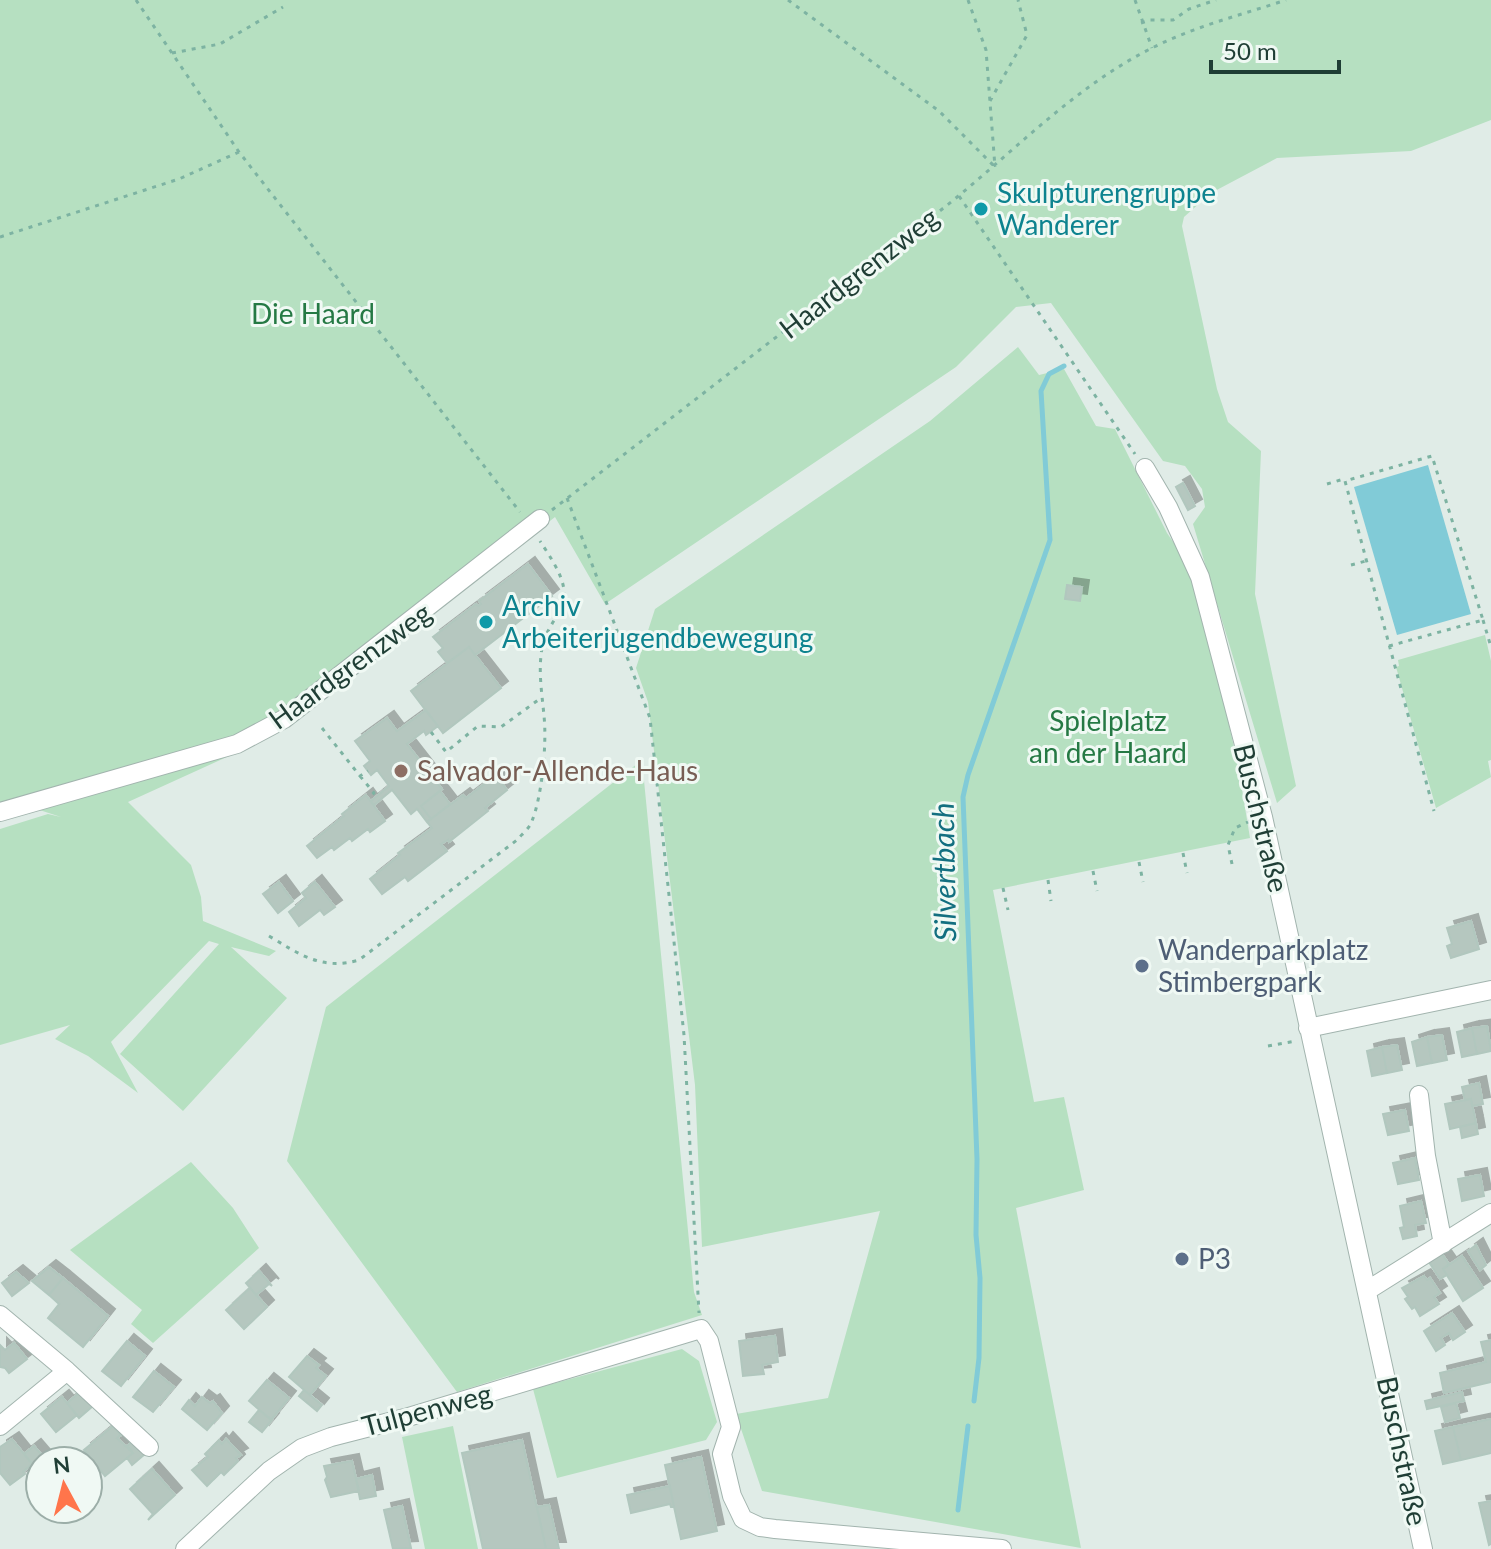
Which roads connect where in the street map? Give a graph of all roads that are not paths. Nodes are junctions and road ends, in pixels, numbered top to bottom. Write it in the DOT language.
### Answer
graph roads {
  1 [pos="1145,468"];
  2 [pos="536,523"];
  3 [pos="0,812"];
  4 [pos="1491,990"];
  5 [pos="1310,1033"];
  6 [pos="1419,1095"];
  7 [pos="1491,1213"];
  8 [pos="1443,1244"];
  9 [pos="1368,1290"];
  10 [pos="0,1315"];
  11 [pos="67,1371"];
  12 [pos="0,1426"];
  13 [pos="149,1447"];
  14 [pos="185,1549"];
  15 [pos="1002,1549"];
  16 [pos="1423,1549"];
  1 -- 5 [label="street, Buschstraße"];
  2 -- 3 [label="street, Haardgrenzweg"];
  4 -- 5 [label="street"];
  5 -- 9 [label="street, Buschstraße"];
  6 -- 8 [label="street"];
  7 -- 8 [label="street"];
  8 -- 9 [label="street"];
  9 -- 16 [label="street, Buschstraße"];
  10 -- 11 [label="street"];
  11 -- 12 [label="street"];
  11 -- 13 [label="street"];
  14 -- 15 [label="street, Tulpenweg"];
}
